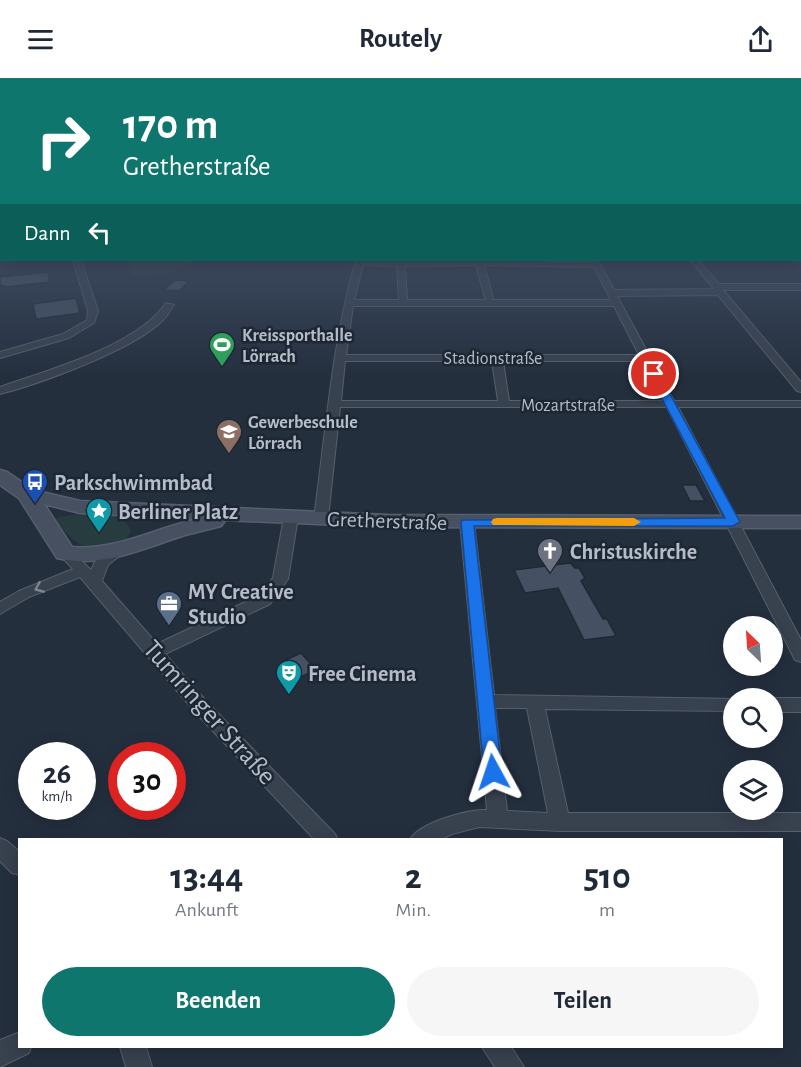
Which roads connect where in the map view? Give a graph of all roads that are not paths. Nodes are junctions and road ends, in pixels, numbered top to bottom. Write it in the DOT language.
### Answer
graph roads {
  1 [pos="85,284"];
  2 [pos="353,284"];
  3 [pos="403,284"];
  4 [pos="485,284"];
  5 [pos="607,284"];
  6 [pos="715,284"];
  7 [pos="801,287"];
  8 [pos="719,289"];
  9 [pos="403,298"];
  10 [pos="489,298"];
  11 [pos="614,298"];
  12 [pos="348,303"];
  13 [pos="167,309"];
  14 [pos="0,356"];
  15 [pos="340,358"];
  16 [pos="496,358"];
  17 [pos="646,358"];
  18 [pos="801,389"];
  19 [pos="0,391"];
  20 [pos="334,404"];
  21 [pos="504,405"];
  22 [pos="670,405"];
  23 [pos="799,407"];
  24 [pos="0,476"];
  25 [pos="26,494"];
  26 [pos="80,507"];
  27 [pos="120,509"];
  28 [pos="262,516"];
  29 [pos="43,517"];
  30 [pos="291,517"];
  31 [pos="321,518"];
  32 [pos="467,522"];
  33 [pos="733,522"];
  34 [pos="801,522"];
  35 [pos="117,552"];
  36 [pos="65,553"];
  37 [pos="88,576"];
  38 [pos="0,609"];
  39 [pos="155,652"];
  40 [pos="801,656"];
  41 [pos="487,701"];
  42 [pos="535,702"];
  43 [pos="723,704"];
  44 [pos="783,705"];
  45 [pos="801,705"];
  46 [pos="498,819"];
  47 [pos="560,822"];
  48 [pos="801,822"];
  49 [pos="326,838"];
  50 [pos="424,838"];
  51 [pos="0,847"];
  52 [pos="18,864"];
  53 [pos="18,1045"];
  54 [pos="133,1048"];
  55 [pos="496,1048"];
  56 [pos="0,1054"];
  57 [pos="139,1067"];
  58 [pos="511,1067"];
  1 -- 14 [label="street"];
  2 -- 12 [label="street"];
  3 -- 9 [label="street"];
  4 -- 10 [label="street"];
  5 -- 11 [label="street"];
  6 -- 8 [label="street"];
  7 -- 8 [label="street"];
  8 -- 11 [label="street"];
  8 -- 18 [label="street"];
  11 -- 12 [label="street"];
  11 -- 17 [label="street"];
  12 -- 15 [label="street"];
  13 -- 19 [label="street"];
  15 -- 16 [label="street, Stadionstraße"];
  15 -- 20 [label="street"];
  16 -- 17 [label="street, Stadionstraße"];
  16 -- 21 [label="street"];
  17 -- 22 [label="street"];
  20 -- 21 [label="street, Mozartstraße"];
  20 -- 31 [label="street"];
  21 -- 22 [label="street, Mozartstraße"];
  22 -- 23 [label="street, Mozartstraße"];
  22 -- 33 [label="street"];
  24 -- 25 [label="main road, Tumringer Straße"];
  25 -- 26 [label="main road, Tumringer Straße"];
  25 -- 29 [label="main road, Tumringer Straße"];
  26 -- 27 [label="main road, Gretherstraße"];
  26 -- 29 [label="main road"];
  27 -- 28 [label="main road, Gretherstraße"];
  27 -- 35 [label="main road"];
  28 -- 30 [label="main road, Gretherstraße"];
  28 -- 35 [label="main road, Gretherstraße"];
  29 -- 36 [label="main road, Tumringer Straße"];
  30 -- 31 [label="main road, Gretherstraße"];
  30 -- 39 [label="street"];
  31 -- 32 [label="main road, Gretherstraße"];
  32 -- 33 [label="main road, Gretherstraße"];
  32 -- 41 [label="street"];
  33 -- 34 [label="main road, Gretherstraße"];
  33 -- 40 [label="street"];
  35 -- 36 [label="main road, Gretherstraße"];
  35 -- 37 [label="street"];
  36 -- 37 [label="street, Tumringer Straße"];
  37 -- 38 [label="street, one-way"];
  37 -- 39 [label="street, Tumringer Straße"];
  39 -- 49 [label="street, Tumringer Straße"];
  41 -- 42 [label="street"];
  41 -- 46 [label="street"];
  42 -- 43 [label="street"];
  42 -- 47 [label="street"];
  44 -- 45 [label="street"];
  46 -- 47 [label="street"];
  46 -- 50 [label="street"];
  47 -- 48 [label="street"];
  51 -- 52 [label="street"];
  53 -- 56 [label="street"];
  54 -- 57 [label="street"];
  55 -- 58 [label="street"];
}
